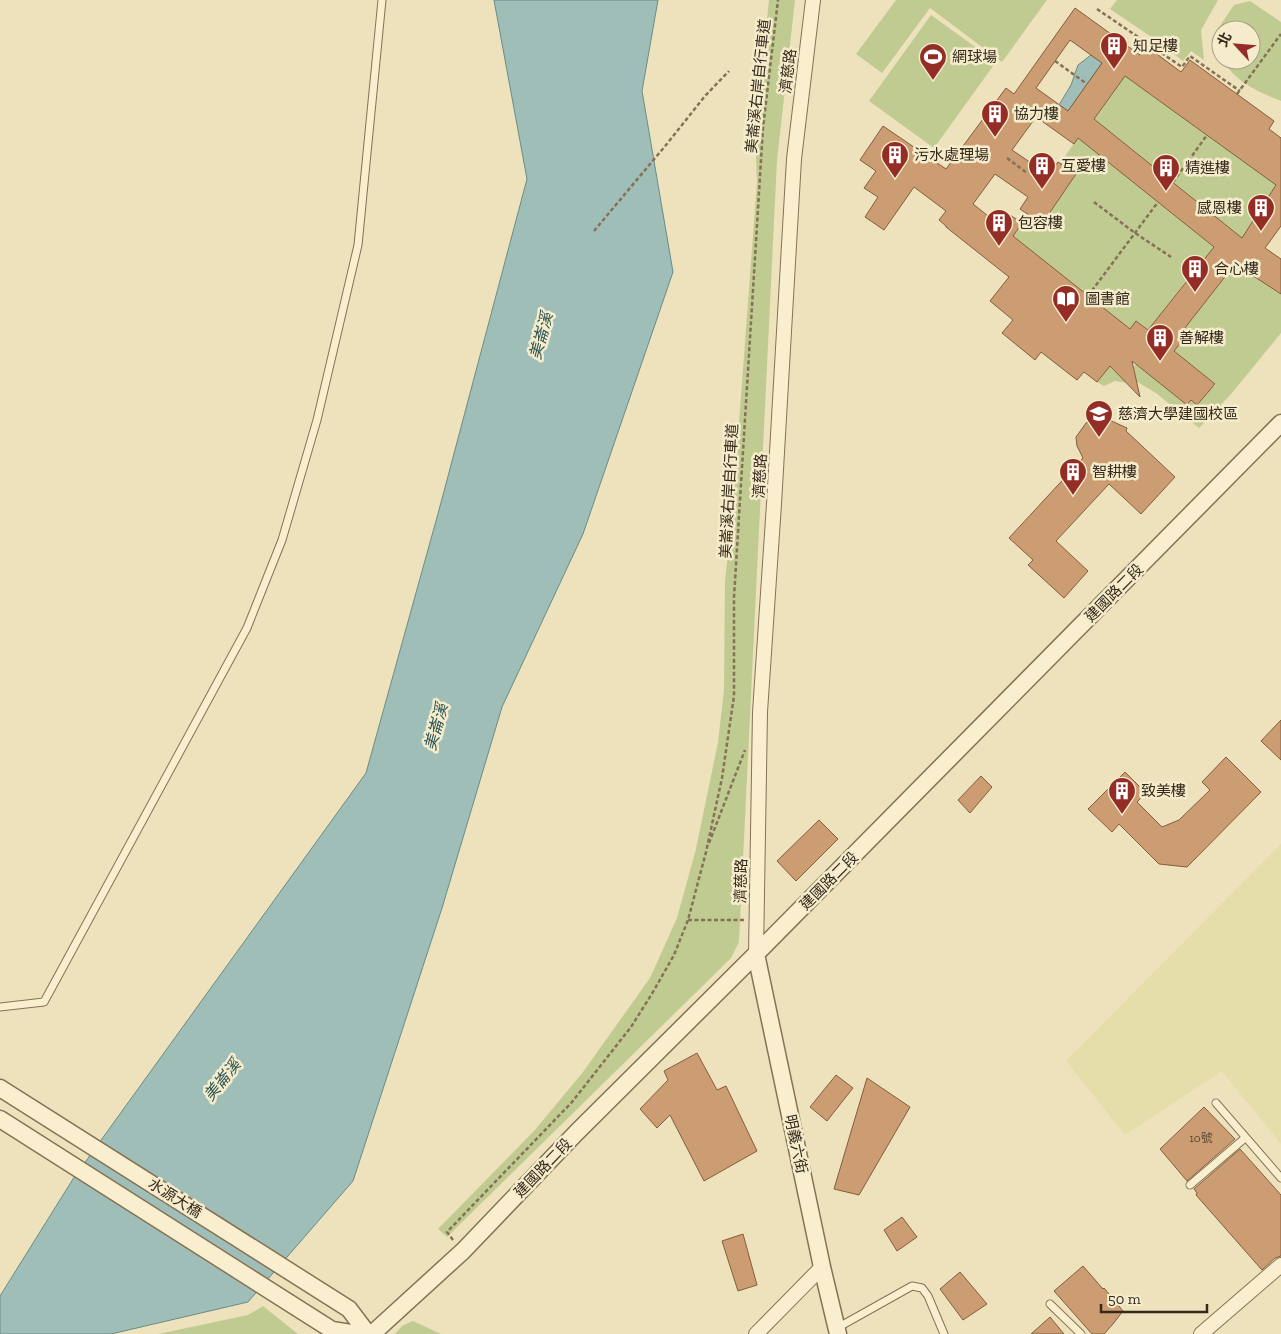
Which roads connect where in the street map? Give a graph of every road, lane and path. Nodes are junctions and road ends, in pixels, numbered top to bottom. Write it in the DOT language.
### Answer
graph roads {
  1 [pos="382,0"];
  2 [pos="778,0"];
  3 [pos="813,0"];
  4 [pos="1097,9"];
  5 [pos="1281,34"];
  6 [pos="1055,61"];
  7 [pos="729,71"];
  8 [pos="1087,84"];
  9 [pos="1240,91"];
  10 [pos="1237,94"];
  11 [pos="1207,136"];
  12 [pos="1007,158"];
  13 [pos="1027,174"];
  14 [pos="1173,182"];
  15 [pos="1094,202"];
  16 [pos="1158,202"];
  17 [pos="594,231"];
  18 [pos="1135,233"];
  19 [pos="1171,257"];
  20 [pos="1088,296"];
  21 [pos="1281,423"];
  22 [pos="760,740"];
  23 [pos="706,852"];
  24 [pos="688,920"];
  25 [pos="757,920"];
  26 [pos="756,954"];
  27 [pos="0,1007"];
  28 [pos="0,1088"];
  29 [pos="1216,1103"];
  30 [pos="0,1119"];
  31 [pos="1246,1138"];
  32 [pos="1281,1178"];
  33 [pos="1190,1185"];
  34 [pos="462,1251"];
  35 [pos="1281,1265"];
  36 [pos="822,1267"];
  37 [pos="1050,1304"];
  38 [pos="837,1331"];
  39 [pos="357,1334"];
  40 [pos="368,1334"];
  41 [pos="372,1334"];
  42 [pos="756,1334"];
  43 [pos="944,1334"];
  44 [pos="1081,1334"];
  45 [pos="1201,1334"];
  1 -- 27 [label="lane"];
  2 -- 23 [label="path, 美崙溪右岸自行車道"];
  3 -- 22 [label="street, 濟慈路"];
  4 -- 9 [label="path"];
  5 -- 9 [label="path"];
  6 -- 8 [label="path"];
  7 -- 17 [label="path"];
  9 -- 10 [label="path"];
  11 -- 14 [label="path"];
  12 -- 13 [label="path"];
  15 -- 18 [label="path"];
  16 -- 18 [label="path"];
  18 -- 19 [label="path"];
  18 -- 20 [label="path"];
  21 -- 26 [label="street, 建國路二段"];
  22 -- 23 [label="path"];
  22 -- 25 [label="street, 濟慈路"];
  23 -- 24 [label="path"];
  24 -- 25 [label="path"];
  24 -- 34 [label="path"];
  25 -- 26 [label="street, 濟慈路"];
  26 -- 34 [label="street, 建國路二段"];
  26 -- 36 [label="street, 明義六街"];
  28 -- 40 [label="street, 水源大橋"];
  29 -- 31 [label="lane"];
  30 -- 39 [label="street, 水源大橋"];
  31 -- 32 [label="lane"];
  31 -- 33 [label="lane"];
  34 -- 41 [label="street, 建國路二段"];
  35 -- 45 [label="street"];
  36 -- 38 [label="street, 明義六街"];
  36 -- 42 [label="street"];
  37 -- 44 [label="lane"];
  38 -- 43 [label="lane"];
}
